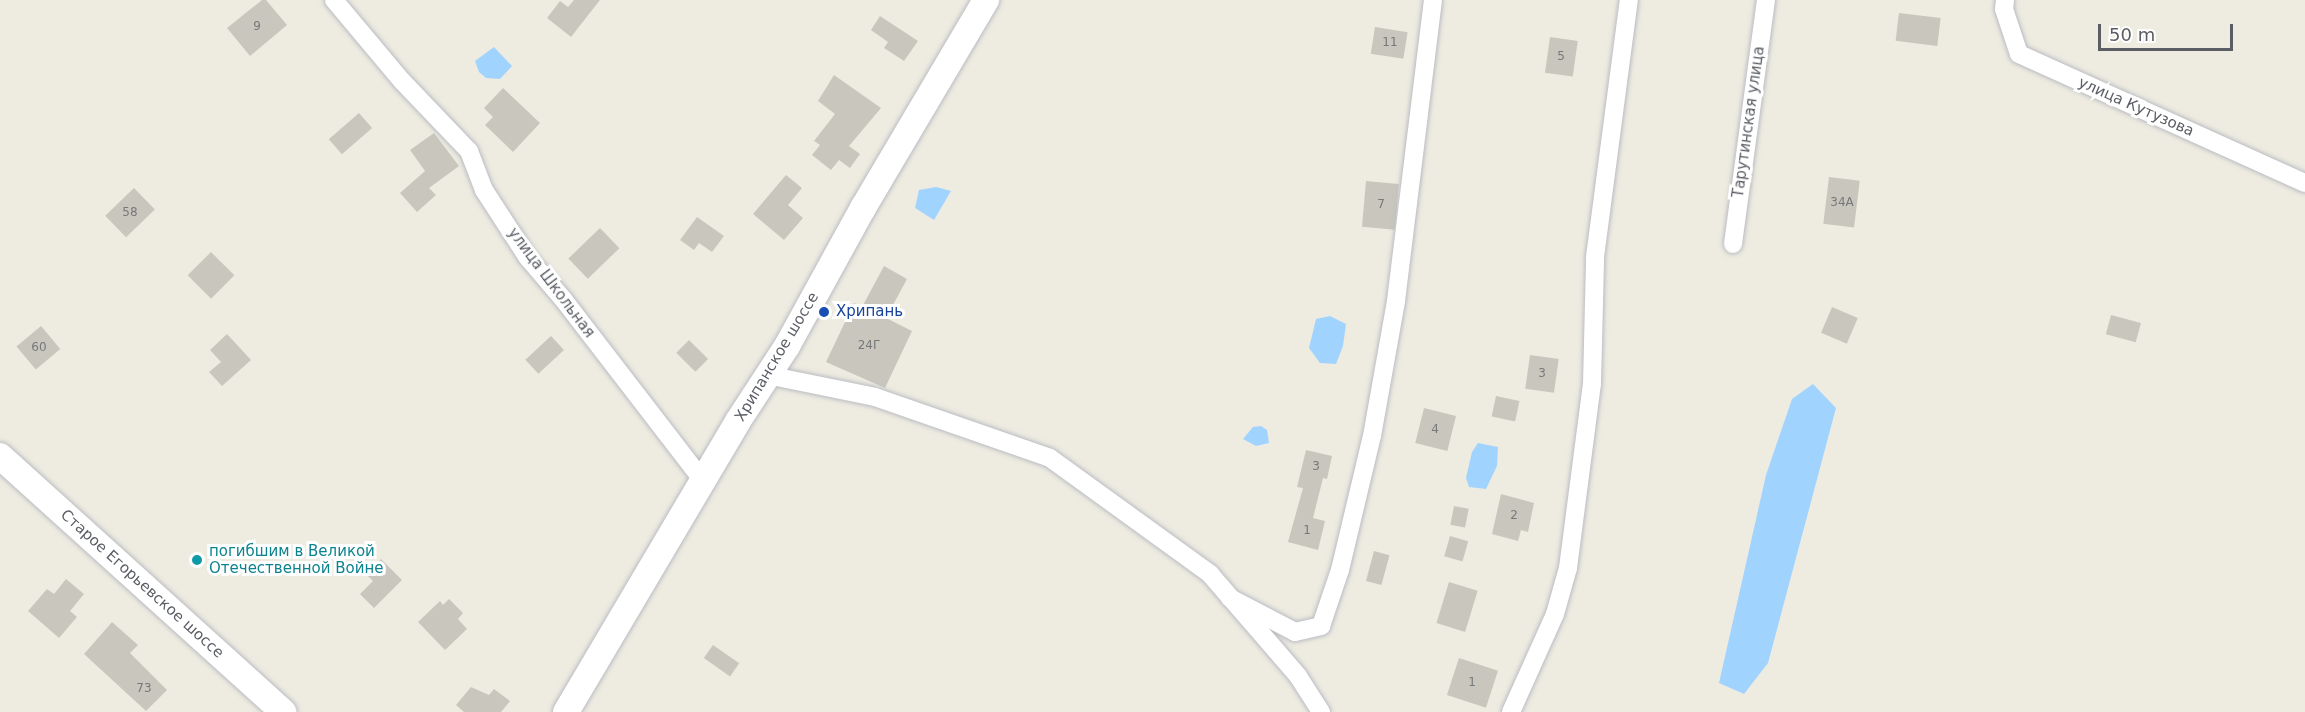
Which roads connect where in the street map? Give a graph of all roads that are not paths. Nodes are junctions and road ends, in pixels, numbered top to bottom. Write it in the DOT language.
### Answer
graph roads {
  1 [pos="334,0"];
  2 [pos="986,0"];
  3 [pos="1433,0"];
  4 [pos="1629,0"];
  5 [pos="1766,0"];
  6 [pos="2005,0"];
  7 [pos="2305,183"];
  8 [pos="1733,244"];
  9 [pos="766,375"];
  10 [pos="0,456"];
  11 [pos="704,482"];
  12 [pos="1230,598"];
  13 [pos="283,712"];
  14 [pos="566,712"];
  15 [pos="1321,712"];
  16 [pos="1511,712"];
  1 -- 11 [label="street, улица Школьная"];
  2 -- 9 [label="main road, Хрипанское шоссе"];
  3 -- 12 [label="street"];
  4 -- 16 [label="street"];
  5 -- 8 [label="street, Тарутинская улица"];
  6 -- 7 [label="street, улица Кутузова"];
  9 -- 11 [label="main road, Хрипанское шоссе"];
  9 -- 12 [label="street"];
  10 -- 13 [label="main road, Старое Егорьевское шоссе"];
  11 -- 14 [label="main road, Хрипанское шоссе"];
  12 -- 15 [label="street"];
}
